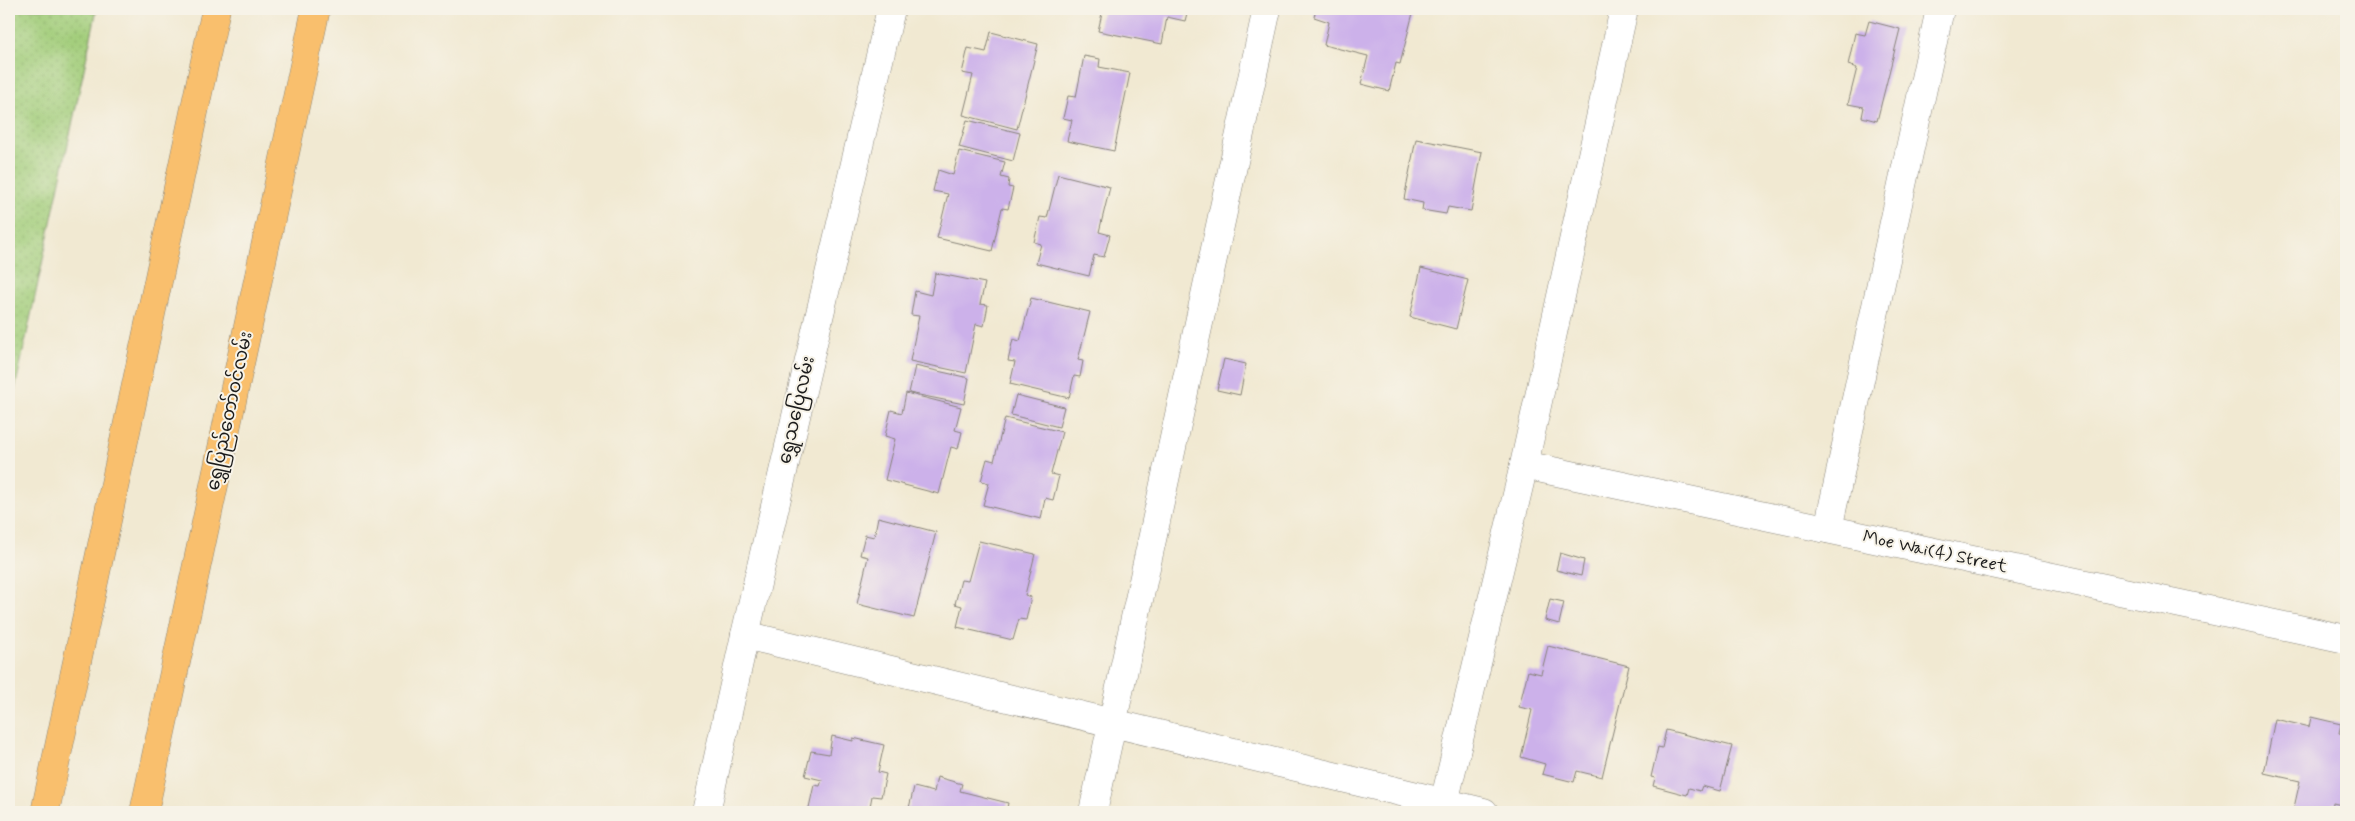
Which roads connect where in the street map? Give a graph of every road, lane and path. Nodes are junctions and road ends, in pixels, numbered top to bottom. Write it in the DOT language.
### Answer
graph roads {
  1 [pos="216,9"];
  2 [pos="312,9"];
  3 [pos="892,9"];
  4 [pos="1267,9"];
  5 [pos="1624,9"];
  6 [pos="1940,9"];
  7 [pos="1524,465"];
  8 [pos="1828,529"];
  9 [pos="744,635"];
  10 [pos="2346,639"];
  11 [pos="1113,724"];
  12 [pos="1444,803"];
  13 [pos="45,812"];
  14 [pos="144,812"];
  15 [pos="706,812"];
  16 [pos="1092,812"];
  17 [pos="1484,812"];
  1 -- 13 [label="main road"];
  2 -- 14 [label="main road, ရွှေပြည်တော်ဝင်လမ်း"];
  3 -- 9 [label="street, ရွှေသပြေလမ်း"];
  4 -- 11 [label="street"];
  5 -- 7 [label="street"];
  6 -- 8 [label="street"];
  7 -- 8 [label="street, Moe Wai(4) Street"];
  7 -- 12 [label="street"];
  8 -- 10 [label="street, Moe Wai(4) Street"];
  9 -- 11 [label="street"];
  9 -- 15 [label="street, ရွှေသပြေလမ်း"];
  11 -- 12 [label="street"];
  11 -- 16 [label="street"];
  12 -- 17 [label="street"];
}
